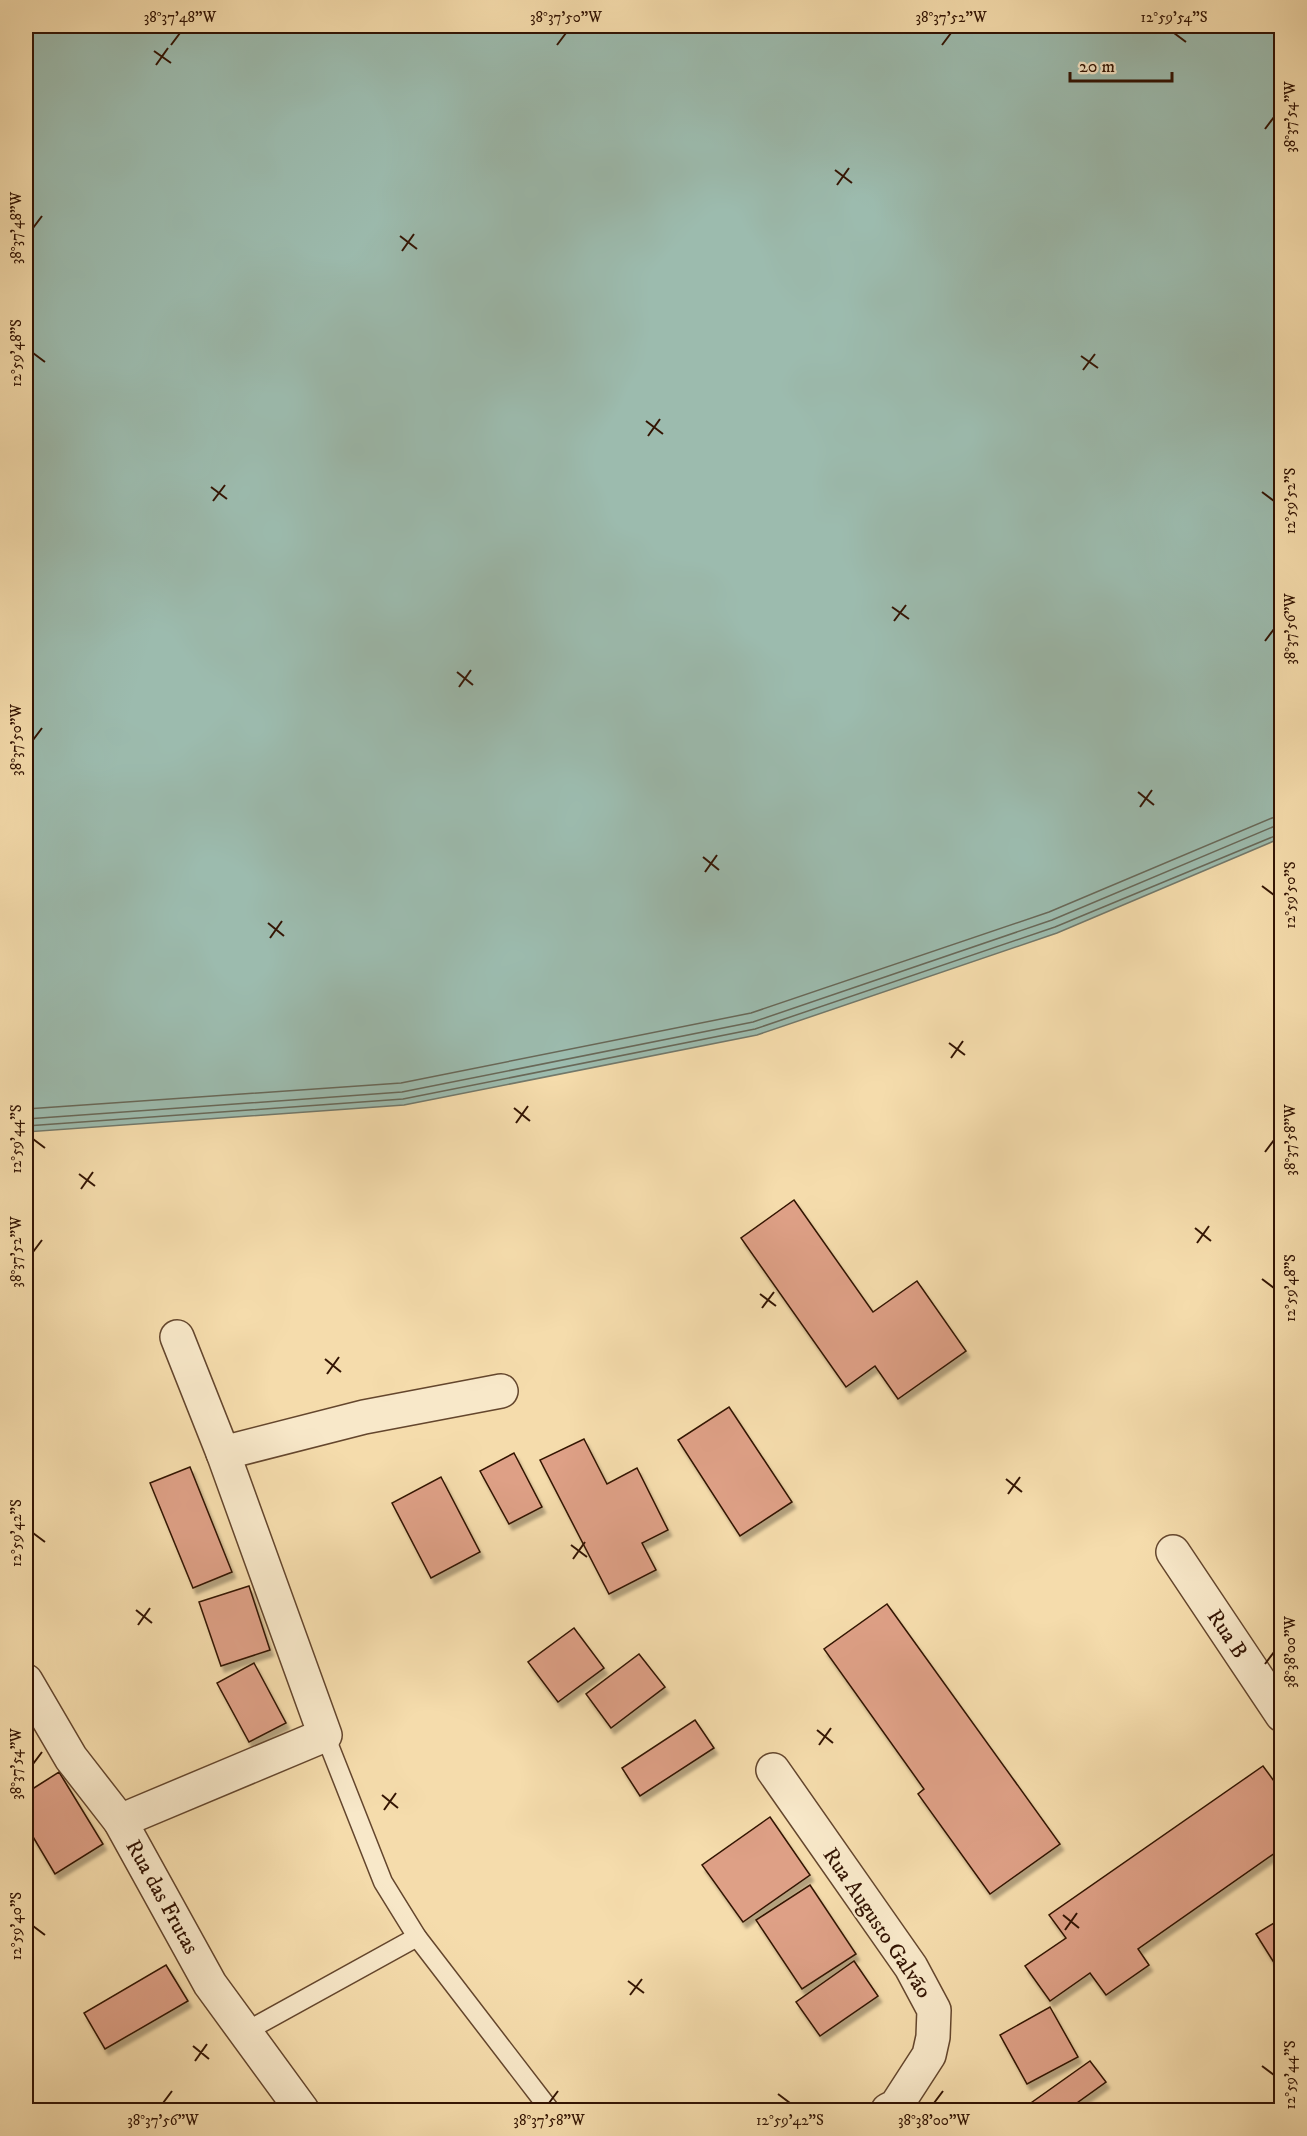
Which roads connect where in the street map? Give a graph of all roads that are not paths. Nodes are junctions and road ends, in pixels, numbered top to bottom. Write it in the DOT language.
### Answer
graph roads {
  1 [pos="177,1337"];
  2 [pos="501,1391"];
  3 [pos="223,1453"];
  4 [pos="1173,1552"];
  5 [pos="26,1681"];
  6 [pos="1281,1715"];
  7 [pos="325,1734"];
  8 [pos="773,1770"];
  9 [pos="120,1821"];
  10 [pos="417,1936"];
  11 [pos="245,2032"];
  12 [pos="895,2109"];
  13 [pos="302,2110"];
  14 [pos="550,2110"];
  1 -- 3 [label="street"];
  2 -- 3 [label="street"];
  3 -- 7 [label="street"];
  4 -- 6 [label="street, Rua B"];
  5 -- 9 [label="street, Rua das Frutas"];
  7 -- 9 [label="street"];
  7 -- 10 [label="lane"];
  8 -- 12 [label="street, Rua Augusto Galvão"];
  9 -- 11 [label="street, Rua das Frutas"];
  10 -- 11 [label="lane"];
  10 -- 14 [label="lane"];
  11 -- 13 [label="street, Rua das Frutas"];
}
